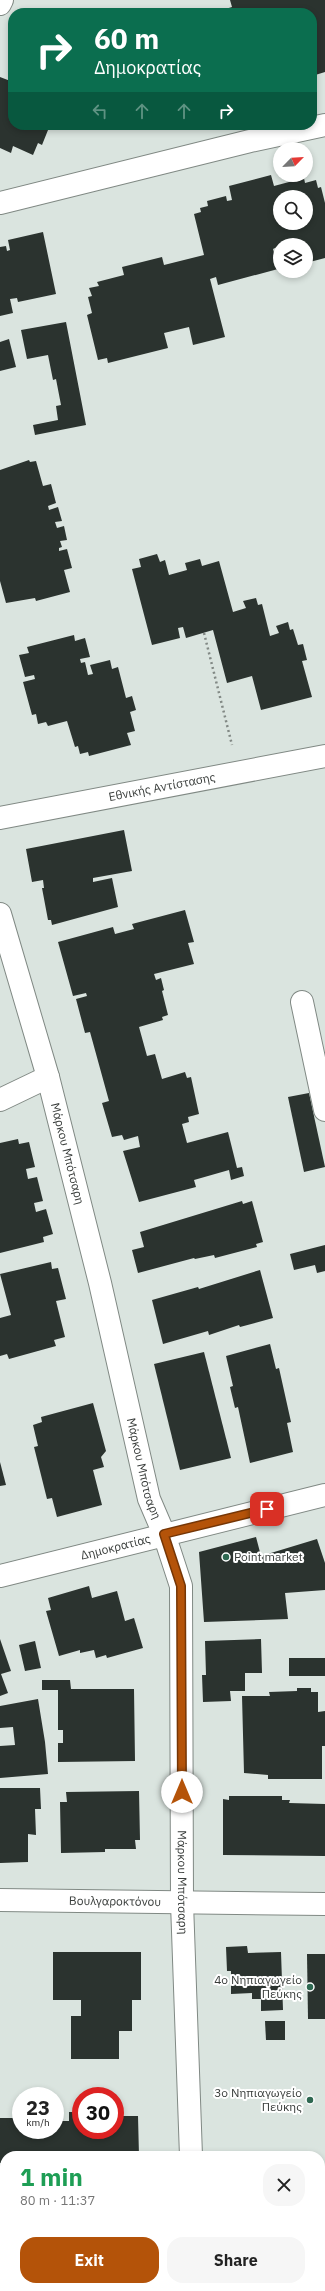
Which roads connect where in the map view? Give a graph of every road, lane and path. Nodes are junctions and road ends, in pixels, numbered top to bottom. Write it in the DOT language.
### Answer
graph roads {
  1 [pos="2,0"];
  2 [pos="0,4"];
  3 [pos="303,130"];
  4 [pos="0,203"];
  5 [pos="204,633"];
  6 [pos="325,756"];
  7 [pos="239,772"];
  8 [pos="0,818"];
  9 [pos="0,914"];
  10 [pos="302,1002"];
  11 [pos="48,1077"];
  12 [pos="0,1100"];
  13 [pos="325,1110"];
  14 [pos="325,1495"];
  15 [pos="164,1534"];
  16 [pos="0,1576"];
  17 [pos="0,1900"];
  18 [pos="182,1903"];
  19 [pos="325,1904"];
  20 [pos="191,2151"];
  1 -- 2 [label="street"];
  3 -- 4 [label="street"];
  5 -- 7 [label="path"];
  6 -- 7 [label="street, Εθνικής Αντίστασης"];
  7 -- 8 [label="street, Εθνικής Αντίστασης"];
  9 -- 11 [label="street, Μάρκου Μπότσαρη"];
  10 -- 13 [label="street"];
  11 -- 12 [label="street"];
  11 -- 15 [label="street, Μάρκου Μπότσαρη"];
  14 -- 15 [label="street, Δημοκρατίας"];
  15 -- 16 [label="street, Δημοκρατίας"];
  15 -- 18 [label="street, Μάρκου Μπότσαρη"];
  17 -- 18 [label="street, Βουλγαροκτόνου"];
  18 -- 19 [label="street, Βουλγαροκτόνου"];
  18 -- 20 [label="street, Μάρκου Μπότσαρη"];
}
